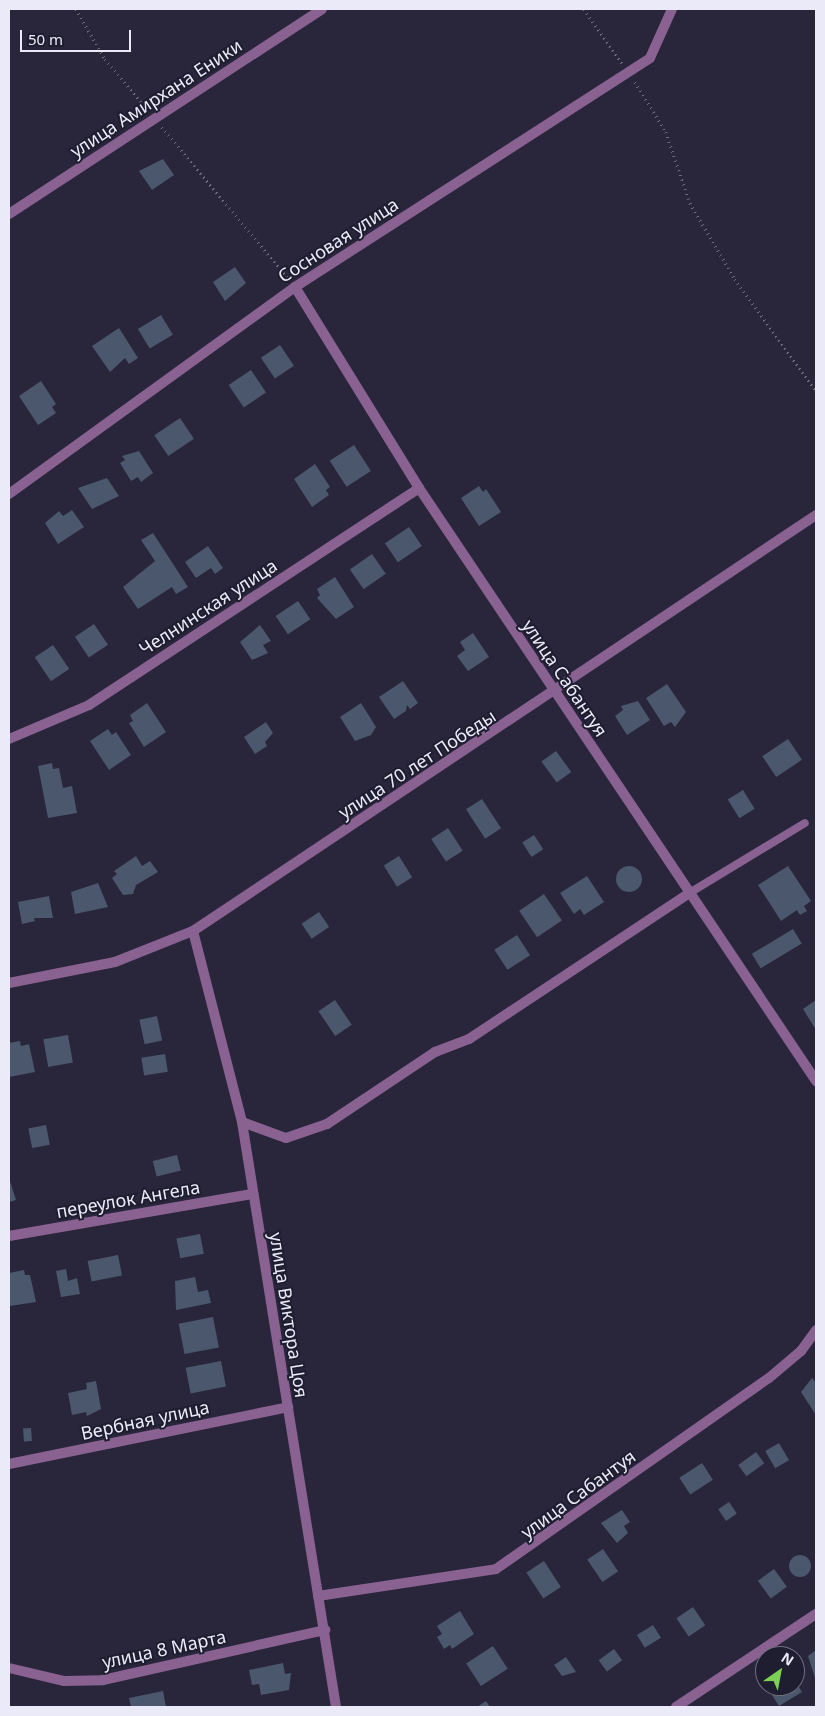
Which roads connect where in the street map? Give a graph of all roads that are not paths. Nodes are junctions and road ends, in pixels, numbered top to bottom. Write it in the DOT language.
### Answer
graph roads {
  1 [pos="322,9"];
  2 [pos="672,9"];
  3 [pos="9,214"];
  4 [pos="295,287"];
  5 [pos="419,488"];
  6 [pos="9,494"];
  7 [pos="816,515"];
  8 [pos="555,693"];
  9 [pos="9,739"];
  10 [pos="805,823"];
  11 [pos="691,892"];
  12 [pos="194,931"];
  13 [pos="9,983"];
  14 [pos="816,1079"];
  15 [pos="242,1122"];
  16 [pos="253,1194"];
  17 [pos="9,1236"];
  18 [pos="816,1330"];
  19 [pos="288,1407"];
  20 [pos="9,1464"];
  21 [pos="318,1596"];
  22 [pos="816,1614"];
  23 [pos="325,1630"];
  24 [pos="9,1668"];
  25 [pos="336,1707"];
  26 [pos="676,1707"];
  1 -- 3 [label="street, улица Амирхана Еники"];
  2 -- 4 [label="street, Сосновая улица"];
  4 -- 5 [label="street, улица Сабантуя"];
  4 -- 6 [label="street, Сосновая улица"];
  5 -- 8 [label="street, улица Сабантуя"];
  5 -- 9 [label="street, Челнинская улица"];
  7 -- 8 [label="street, улица 70 лет Победы"];
  8 -- 11 [label="street, улица Сабантуя"];
  8 -- 12 [label="street, улица 70 лет Победы"];
  10 -- 11 [label="lane"];
  11 -- 14 [label="street, улица Сабантуя"];
  11 -- 15 [label="street"];
  12 -- 13 [label="street, улица 70 лет Победы"];
  12 -- 15 [label="street, улица Виктора Цоя"];
  15 -- 16 [label="street, улица Виктора Цоя"];
  16 -- 17 [label="street, переулок Ангела"];
  16 -- 19 [label="street, улица Виктора Цоя"];
  18 -- 21 [label="street, улица Сабантуя"];
  19 -- 20 [label="street, Вербная улица"];
  19 -- 21 [label="street, улица Виктора Цоя"];
  21 -- 23 [label="street, улица Виктора Цоя"];
  22 -- 26 [label="street"];
  23 -- 24 [label="street, улица 8 Марта"];
  23 -- 25 [label="street, улица Виктора Цоя"];
}
